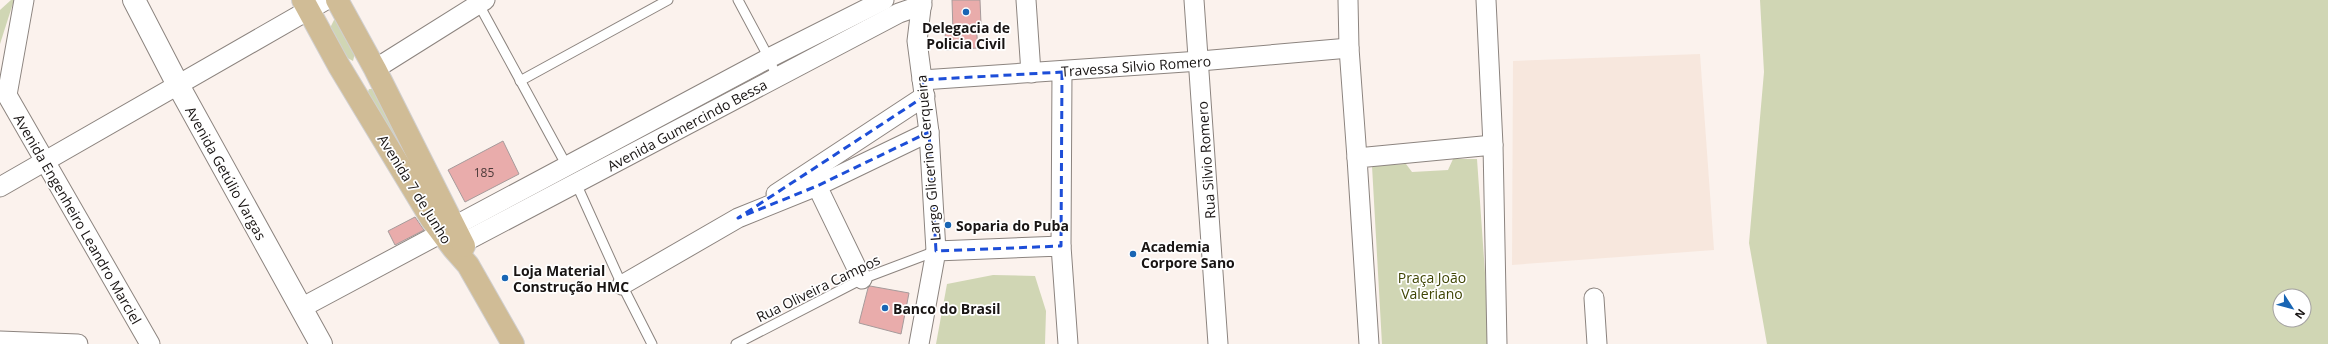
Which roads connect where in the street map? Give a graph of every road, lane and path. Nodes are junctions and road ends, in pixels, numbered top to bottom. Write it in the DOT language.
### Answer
graph roads {
  1 [pos="24,0"];
  2 [pos="134,0"];
  3 [pos="337,0"];
  4 [pos="668,0"];
  5 [pos="738,0"];
  6 [pos="884,0"];
  7 [pos="1026,0"];
  8 [pos="1194,0"];
  9 [pos="1348,0"];
  10 [pos="1486,0"];
  11 [pos="480,1"];
  12 [pos="922,3"];
  13 [pos="312,4"];
  14 [pos="899,6"];
  15 [pos="917,41"];
  16 [pos="1349,48"];
  17 [pos="769,58"];
  18 [pos="1200,61"];
  19 [pos="375,69"];
  20 [pos="1062,72"];
  21 [pos="1031,73"];
  22 [pos="777,78"];
  23 [pos="520,81"];
  24 [pos="178,85"];
  25 [pos="924,88"];
  26 [pos="4,96"];
  27 [pos="929,132"];
  28 [pos="1493,145"];
  29 [pos="1358,158"];
  30 [pos="46,161"];
  31 [pos="566,165"];
  32 [pos="576,183"];
  33 [pos="818,186"];
  34 [pos="0,187"];
  35 [pos="738,218"];
  36 [pos="453,238"];
  37 [pos="1061,246"];
  38 [pos="936,251"];
  39 [pos="862,279"];
  40 [pos="622,284"];
  41 [pos="1594,298"];
  42 [pos="302,308"];
  43 [pos="0,341"];
  44 [pos="78,344"];
  45 [pos="150,344"];
  46 [pos="321,344"];
  47 [pos="513,344"];
  48 [pos="652,344"];
  49 [pos="736,344"];
  50 [pos="919,344"];
  51 [pos="1068,344"];
  52 [pos="1218,344"];
  53 [pos="1369,344"];
  54 [pos="1497,344"];
  55 [pos="1597,344"];
  1 -- 26 [label="street, Avenida Engenheiro Leandro Marciel"];
  2 -- 24 [label="street, Avenida Getúlio Vargas"];
  3 -- 19 [label="main road, Avenida 7 de Junho"];
  4 -- 23 [label="lane"];
  5 -- 17 [label="lane"];
  6 -- 17 [label="street, Avenida Gumercindo Bessa"];
  7 -- 21 [label="street"];
  8 -- 18 [label="street, Rua Silvio Romero"];
  9 -- 16 [label="street"];
  10 -- 28 [label="street"];
  11 -- 19 [label="street"];
  11 -- 23 [label="lane"];
  12 -- 14 [label="street, Avenida Gumercindo Bessa"];
  12 -- 15 [label="street, Largo Glicerino Cerqueira"];
  13 -- 24 [label="street"];
  13 -- 36 [label="main road, Avenida 7 de Junho"];
  14 -- 15 [label="street, Largo Glicerino Cerqueira"];
  14 -- 22 [label="street, Avenida Gumercindo Bessa"];
  15 -- 25 [label="street, Largo Glicerino Cerqueira"];
  16 -- 18 [label="street, Travessa Silvio Romero"];
  16 -- 29 [label="street"];
  17 -- 22 [label="lane"];
  17 -- 31 [label="street, Avenida Gumercindo Bessa"];
  18 -- 20 [label="street, Travessa Silvio Romero"];
  18 -- 52 [label="street, Rua Silvio Romero"];
  19 -- 36 [label="main road, Avenida 7 de Junho"];
  20 -- 21 [label="street, Travessa Silvio Romero"];
  20 -- 37 [label="street"];
  21 -- 25 [label="street, Travessa Silvio Romero"];
  22 -- 32 [label="street, Avenida Gumercindo Bessa"];
  23 -- 31 [label="lane"];
  24 -- 30 [label="street"];
  24 -- 42 [label="street, Avenida Getúlio Vargas"];
  25 -- 27 [label="street, Largo Glicerino Cerqueira"];
  25 -- 35 [label="street"];
  26 -- 30 [label="street, Avenida Engenheiro Leandro Marciel"];
  27 -- 33 [label="street"];
  27 -- 38 [label="street, Largo Glicerino Cerqueira"];
  28 -- 29 [label="street"];
  28 -- 54 [label="street"];
  29 -- 53 [label="street"];
  30 -- 34 [label="street"];
  30 -- 45 [label="street, Avenida Engenheiro Leandro Marciel"];
  31 -- 32 [label="lane"];
  31 -- 36 [label="street, Avenida Gumercindo Bessa"];
  32 -- 36 [label="street, Avenida Gumercindo Bessa"];
  32 -- 40 [label="lane"];
  33 -- 35 [label="street"];
  33 -- 39 [label="street"];
  35 -- 40 [label="street"];
  36 -- 42 [label="street"];
  36 -- 47 [label="main road, Avenida 7 de Junho"];
  37 -- 38 [label="street"];
  37 -- 51 [label="street"];
  38 -- 39 [label="lane, Rua Oliveira Campos"];
  38 -- 50 [label="street, Largo Glicerino Cerqueira"];
  39 -- 49 [label="lane, Rua Oliveira Campos"];
  40 -- 48 [label="lane"];
  41 -- 55 [label="street"];
  42 -- 46 [label="street, Avenida Getúlio Vargas"];
  43 -- 44 [label="street"];
}
